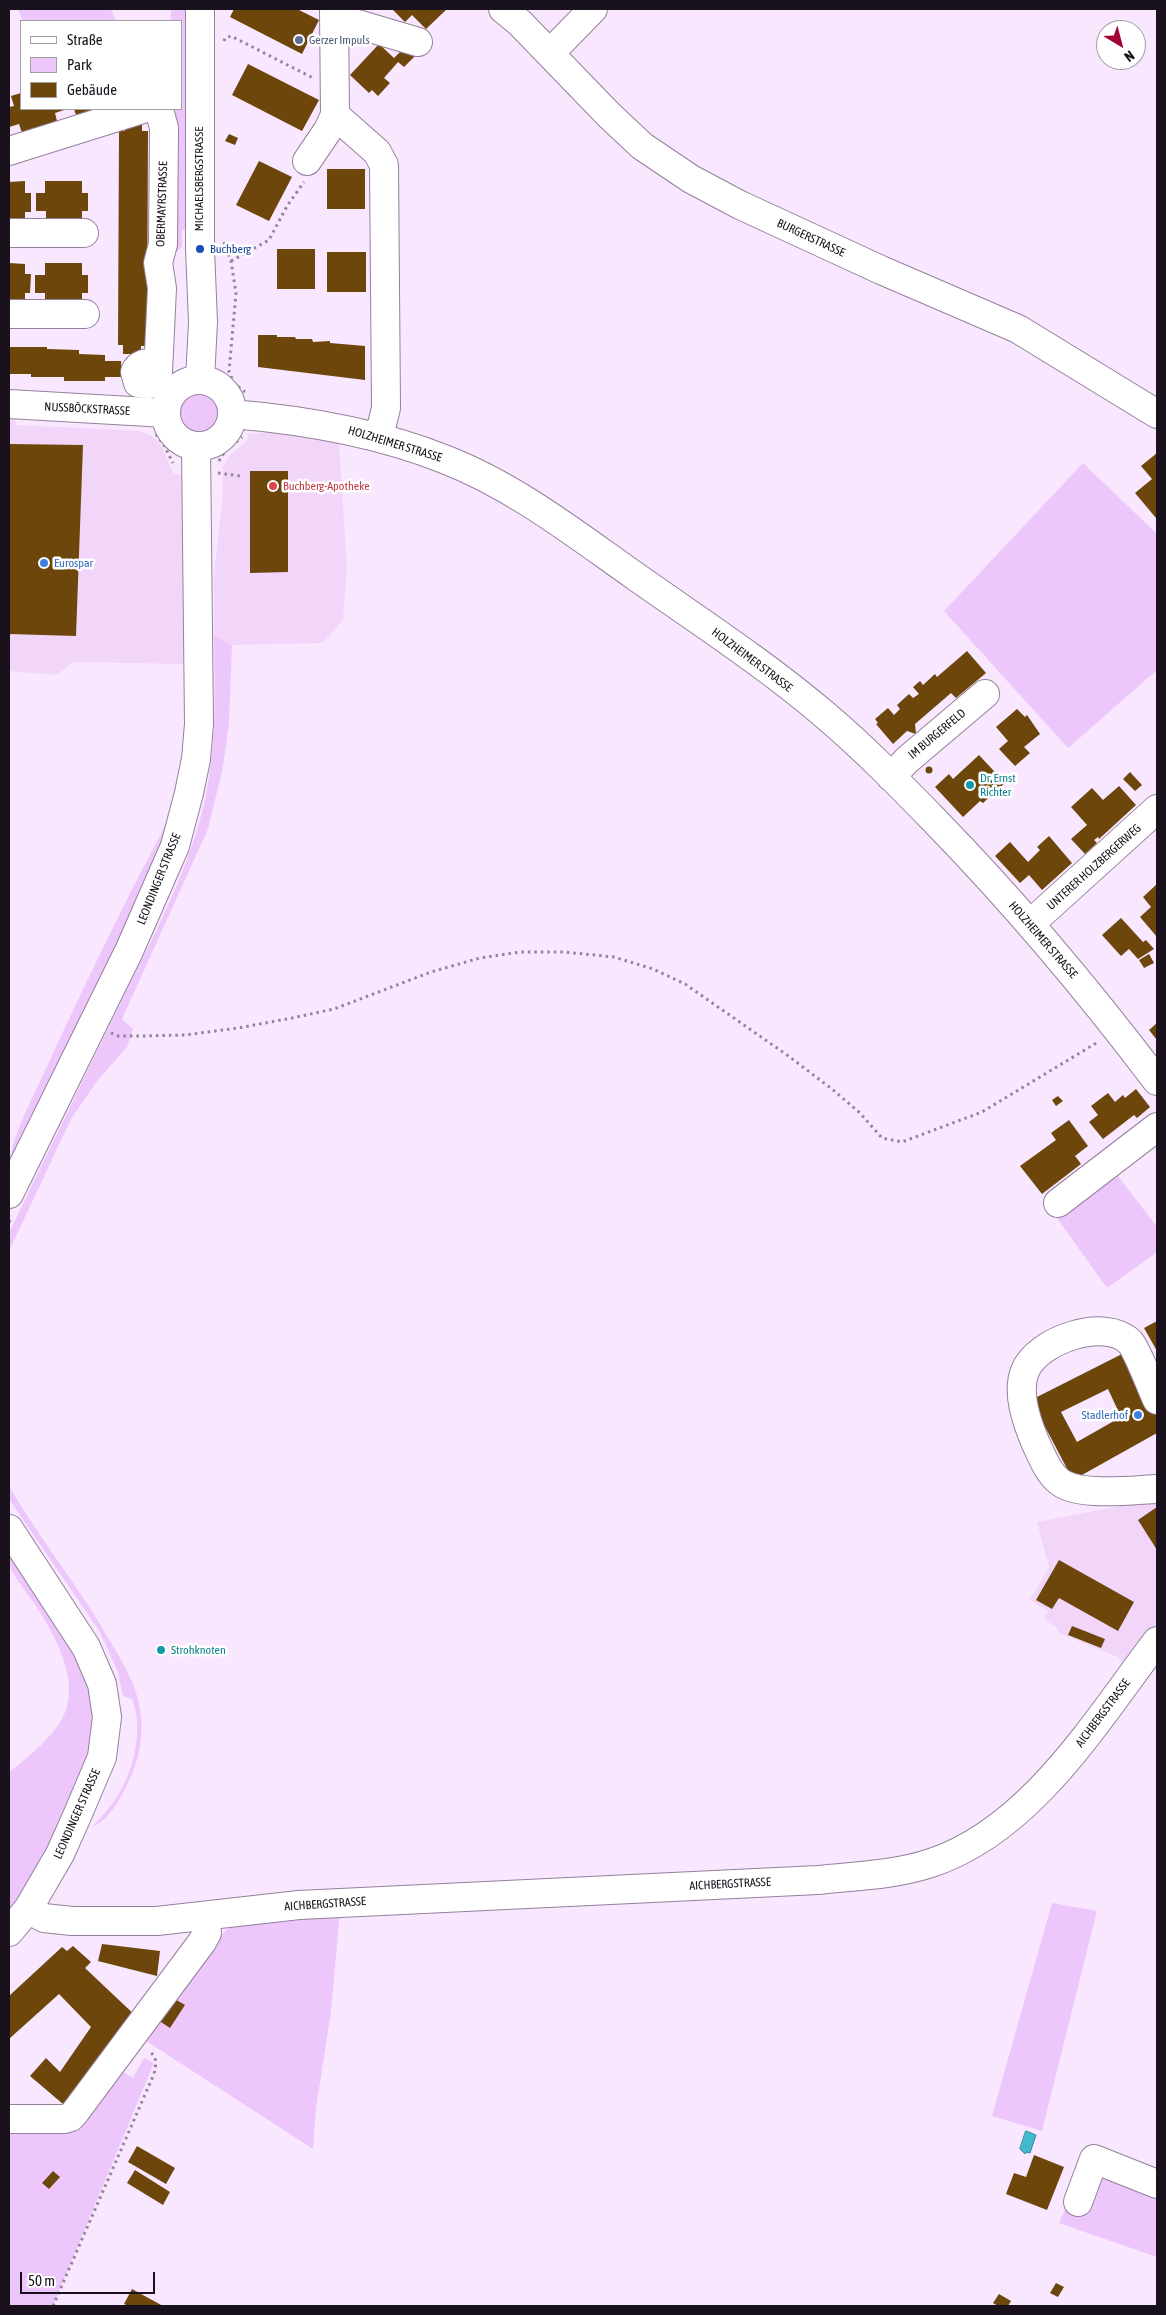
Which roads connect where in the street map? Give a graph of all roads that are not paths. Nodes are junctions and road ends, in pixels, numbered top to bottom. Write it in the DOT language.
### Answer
graph roads {
  1 [pos="200,9"];
  2 [pos="503,9"];
  3 [pos="593,9"];
  4 [pos="334,15"];
  5 [pos="418,42"];
  6 [pos="550,53"];
  7 [pos="139,110"];
  8 [pos="156,110"];
  9 [pos="335,115"];
  10 [pos="9,151"];
  11 [pos="307,161"];
  12 [pos="9,233"];
  13 [pos="84,233"];
  14 [pos="9,314"];
  15 [pos="85,314"];
  16 [pos="158,362"];
  17 [pos="200,380"];
  18 [pos="9,404"];
  19 [pos="232,414"];
  20 [pos="1157,414"];
  21 [pos="158,422"];
  22 [pos="378,438"];
  23 [pos="203,463"];
  24 [pos="985,694"];
  25 [pos="891,776"];
  26 [pos="1157,809"];
  27 [pos="1030,924"];
  28 [pos="1157,1081"];
  29 [pos="1157,1127"];
  30 [pos="9,1194"];
  31 [pos="1058,1203"];
  32 [pos="1154,1383"];
  33 [pos="1157,1489"];
  34 [pos="9,1529"];
  35 [pos="1157,1641"];
  36 [pos="28,1909"];
  37 [pos="206,1916"];
  38 [pos="9,1932"];
  39 [pos="9,2119"];
  40 [pos="1157,2184"];
  41 [pos="1078,2202"];
  1 -- 17 [label="street, MICHAELSBERGSTRASSE"];
  2 -- 6 [label="street, BURGERSTRASSE"];
  3 -- 6 [label="street"];
  4 -- 5 [label="street"];
  4 -- 9 [label="street"];
  6 -- 20 [label="street, BURGERSTRASSE"];
  7 -- 10 [label="street"];
  8 -- 16 [label="street, OBERMAYRSTRASSE"];
  9 -- 11 [label="street"];
  9 -- 22 [label="street"];
  12 -- 13 [label="street"];
  14 -- 15 [label="street"];
  17 -- 19 [label="street"];
  17 -- 21 [label="street"];
  18 -- 21 [label="street, NUSSBÖCKSTRASSE"];
  19 -- 22 [label="street, HOLZHEIMER STRASSE"];
  19 -- 23 [label="street"];
  21 -- 23 [label="street"];
  22 -- 25 [label="street, HOLZHEIMER STRASSE"];
  23 -- 30 [label="street, LEONDINGER STRASSE"];
  24 -- 25 [label="street, IM BURGERFELD"];
  25 -- 27 [label="street, HOLZHEIMER STRASSE"];
  26 -- 27 [label="street, UNTERER HOLZBERGERWEG"];
  27 -- 28 [label="street, HOLZHEIMER STRASSE"];
  29 -- 31 [label="street"];
  32 -- 33 [label="street"];
  34 -- 36 [label="street, LEONDINGER STRASSE"];
  35 -- 37 [label="street, AICHBERGSTRASSE"];
  36 -- 37 [label="street, AICHBERGSTRASSE"];
  36 -- 38 [label="street, LEONDINGER STRASSE"];
  37 -- 39 [label="street"];
  40 -- 41 [label="street"];
}
